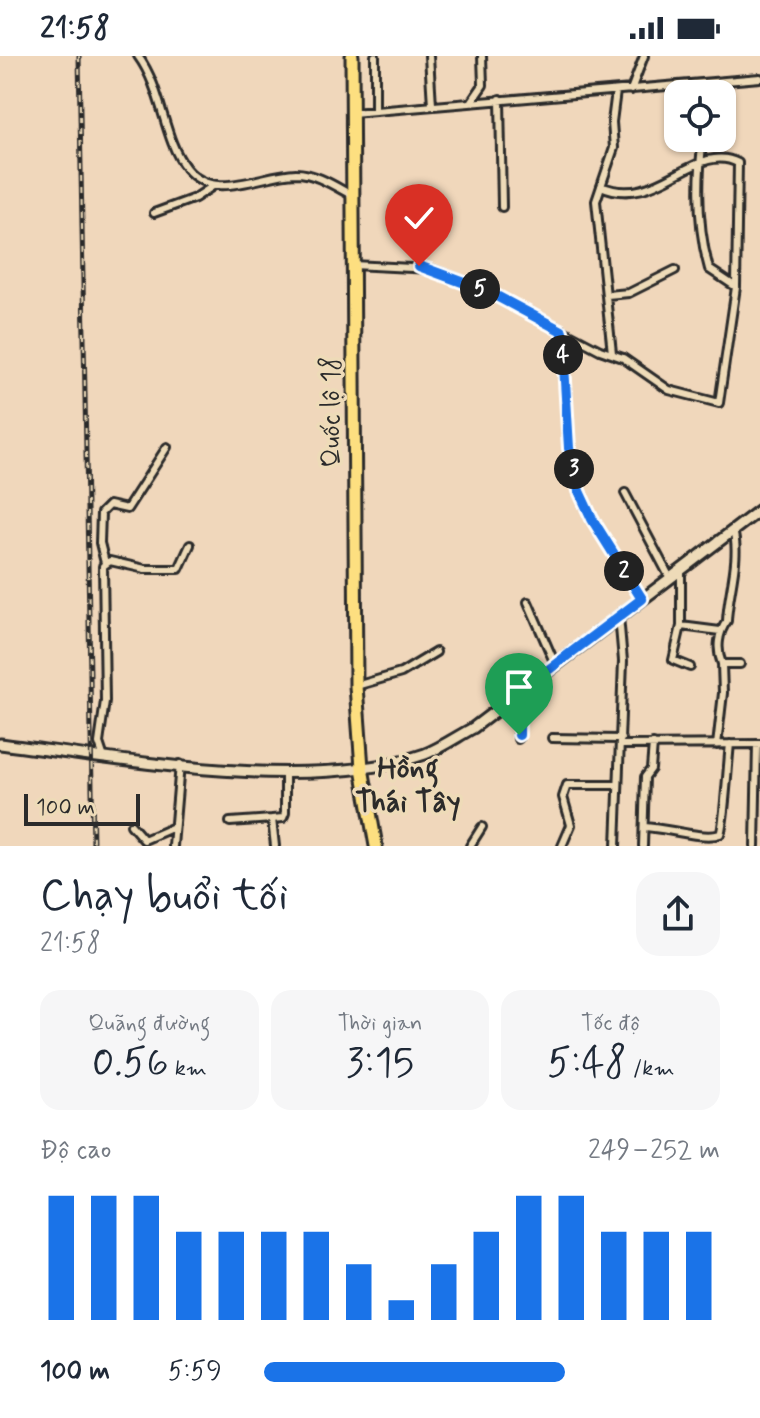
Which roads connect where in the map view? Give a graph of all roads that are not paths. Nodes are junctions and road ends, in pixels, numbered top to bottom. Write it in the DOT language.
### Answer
graph roads {
  1 [pos="138,56"];
  2 [pos="352,56"];
  3 [pos="375,56"];
  4 [pos="429,56"];
  5 [pos="482,56"];
  6 [pos="644,56"];
  7 [pos="760,78"];
  8 [pos="736,80"];
  9 [pos="664,87"];
  10 [pos="631,90"];
  11 [pos="616,91"];
  12 [pos="500,99"];
  13 [pos="472,101"];
  14 [pos="432,105"];
  15 [pos="375,110"];
  16 [pos="352,113"];
  17 [pos="701,152"];
  18 [pos="699,163"];
  19 [pos="213,186"];
  20 [pos="601,186"];
  21 [pos="353,196"];
  22 [pos="502,207"];
  23 [pos="154,213"];
  24 [pos="353,265"];
  25 [pos="675,270"];
  26 [pos="736,287"];
  27 [pos="607,295"];
  28 [pos="562,331"];
  29 [pos="612,353"];
  30 [pos="167,447"];
  31 [pos="625,493"];
  32 [pos="760,510"];
  33 [pos="733,530"];
  34 [pos="190,545"];
  35 [pos="105,563"];
  36 [pos="681,570"];
  37 [pos="670,578"];
  38 [pos="642,599"];
  39 [pos="528,602"];
  40 [pos="619,616"];
  41 [pos="681,626"];
  42 [pos="720,631"];
  43 [pos="436,652"];
  44 [pos="555,664"];
  45 [pos="722,664"];
  46 [pos="740,664"];
  47 [pos="690,667"];
  48 [pos="356,686"];
  49 [pos="519,692"];
  50 [pos="552,738"];
  51 [pos="518,739"];
  52 [pos="621,742"];
  53 [pos="0,744"];
  54 [pos="653,744"];
  55 [pos="730,744"];
  56 [pos="758,744"];
  57 [pos="717,745"];
  58 [pos="104,758"];
  59 [pos="180,764"];
  60 [pos="362,768"];
  61 [pos="285,772"];
  62 [pos="618,785"];
  63 [pos="272,819"];
  64 [pos="230,822"];
  65 [pos="131,825"];
  66 [pos="174,827"];
  67 [pos="482,827"];
  68 [pos="645,827"];
  69 [pos="173,846"];
  70 [pos="275,846"];
  71 [pos="376,846"];
  72 [pos="470,846"];
  73 [pos="562,846"];
  74 [pos="616,846"];
  75 [pos="643,846"];
  76 [pos="755,846"];
  1 -- 19 [label="street"];
  2 -- 16 [label="highway, Quốc lộ 18"];
  3 -- 15 [label="street"];
  4 -- 14 [label="street"];
  5 -- 13 [label="street"];
  6 -- 10 [label="street"];
  7 -- 8 [label="street"];
  9 -- 10 [label="street"];
  10 -- 11 [label="street"];
  11 -- 12 [label="street"];
  11 -- 20 [label="street"];
  12 -- 13 [label="street"];
  12 -- 22 [label="street"];
  13 -- 14 [label="street"];
  14 -- 15 [label="street"];
  15 -- 16 [label="street"];
  16 -- 21 [label="highway, Quốc lộ 18"];
  17 -- 18 [label="street"];
  18 -- 20 [label="street"];
  18 -- 26 [label="street"];
  18 -- 26 [label="street"];
  19 -- 21 [label="street"];
  19 -- 23 [label="street"];
  20 -- 27 [label="street"];
  21 -- 24 [label="highway, Quốc lộ 18"];
  24 -- 28 [label="street"];
  24 -- 48 [label="highway, Quốc lộ 18"];
  25 -- 27 [label="street"];
  26 -- 29 [label="street"];
  27 -- 29 [label="street"];
  28 -- 29 [label="street"];
  28 -- 38 [label="street"];
  30 -- 35 [label="street"];
  31 -- 37 [label="street"];
  32 -- 33 [label="street"];
  33 -- 36 [label="street"];
  33 -- 42 [label="street"];
  34 -- 35 [label="street"];
  35 -- 58 [label="street"];
  36 -- 37 [label="street"];
  36 -- 41 [label="street"];
  37 -- 38 [label="street"];
  38 -- 40 [label="street"];
  39 -- 44 [label="street"];
  40 -- 44 [label="street"];
  40 -- 52 [label="street"];
  41 -- 42 [label="street"];
  41 -- 47 [label="street"];
  42 -- 45 [label="street"];
  43 -- 48 [label="street"];
  44 -- 49 [label="street"];
  45 -- 46 [label="street"];
  45 -- 57 [label="street"];
  48 -- 60 [label="highway, Quốc lộ 18"];
  49 -- 51 [label="street"];
  49 -- 60 [label="street"];
  50 -- 52 [label="street"];
  52 -- 54 [label="street"];
  52 -- 62 [label="street"];
  53 -- 58 [label="street"];
  54 -- 57 [label="street"];
  54 -- 68 [label="street"];
  55 -- 56 [label="street"];
  55 -- 57 [label="street"];
  55 -- 68 [label="street"];
  56 -- 76 [label="street"];
  58 -- 59 [label="street"];
  59 -- 61 [label="street"];
  59 -- 66 [label="street"];
  60 -- 61 [label="street"];
  60 -- 71 [label="highway, Quốc lộ 18"];
  61 -- 63 [label="street"];
  62 -- 73 [label="street"];
  62 -- 74 [label="street"];
  63 -- 64 [label="street"];
  63 -- 70 [label="street"];
  65 -- 66 [label="street"];
  66 -- 69 [label="street"];
  67 -- 72 [label="street"];
  68 -- 75 [label="street"];
}
